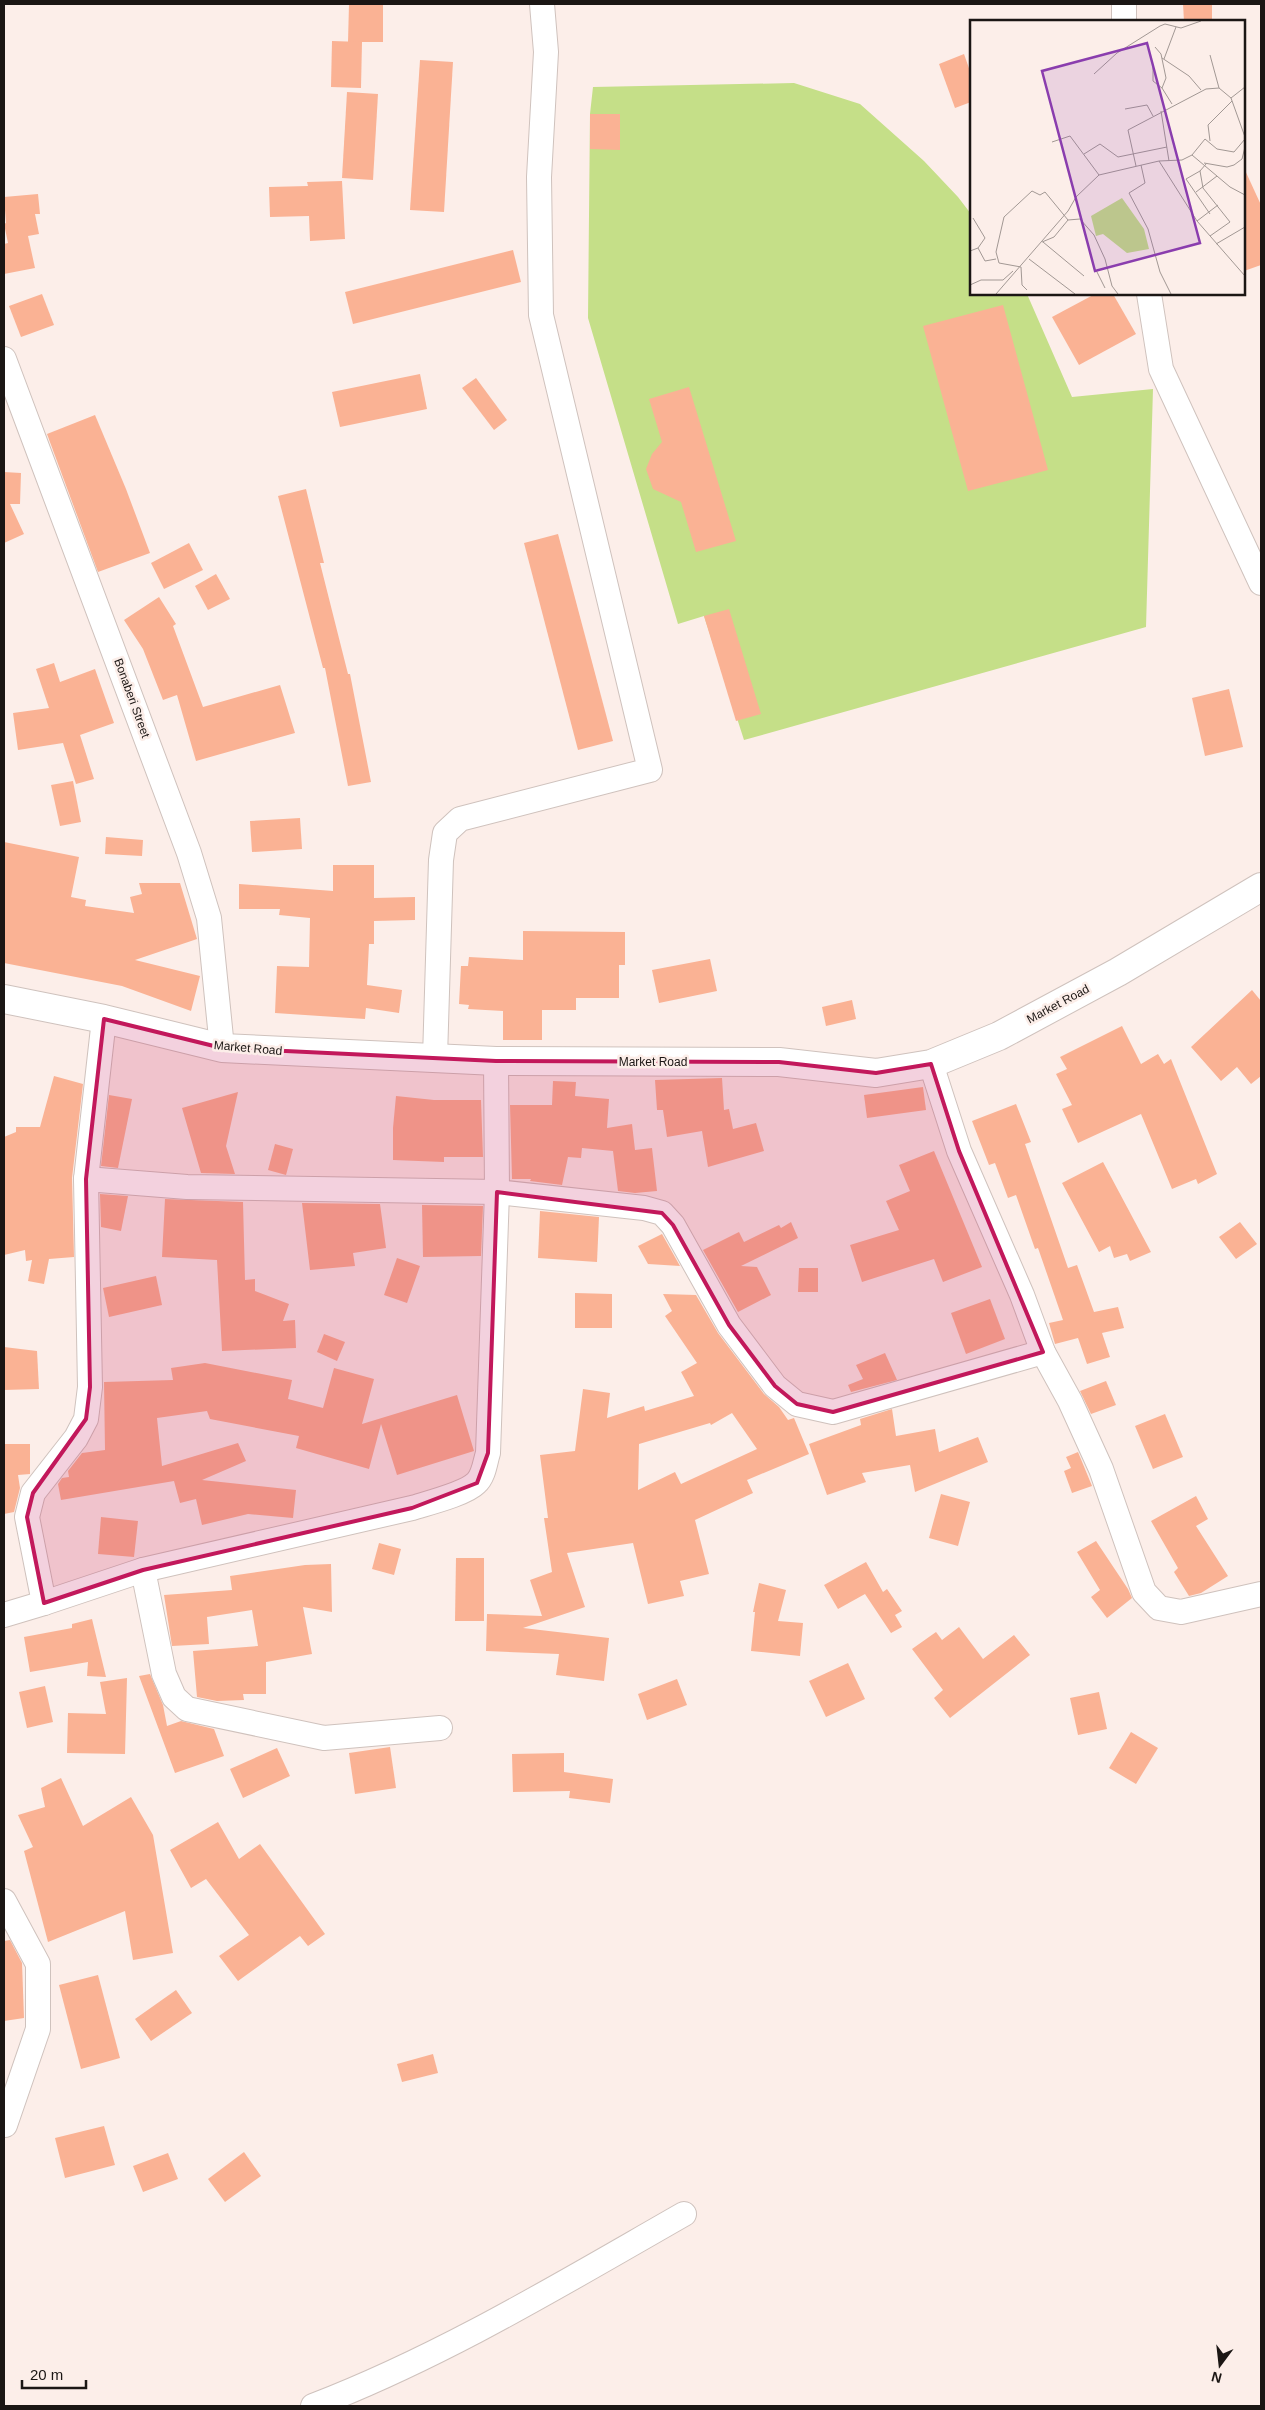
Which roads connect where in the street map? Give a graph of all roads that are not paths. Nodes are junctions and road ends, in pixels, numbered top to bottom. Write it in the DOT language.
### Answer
graph roads {
  1 [pos="542,4"];
  2 [pos="1124,4"];
  3 [pos="1124,20"];
  4 [pos="1149,295"];
  5 [pos="4,359"];
  6 [pos="1261,583"];
  7 [pos="1261,887"];
  8 [pos="4,999"];
  9 [pos="104,1019"];
  10 [pos="222,1048"];
  11 [pos="436,1058"];
  12 [pos="496,1061"];
  13 [pos="931,1064"];
  14 [pos="86,1179"];
  15 [pos="497,1192"];
  16 [pos="1042,1352"];
  17 [pos="143,1570"];
  18 [pos="1261,1594"];
  19 [pos="44,1604"];
  20 [pos="4,1615"];
  21 [pos="440,1728"];
  22 [pos="4,1901"];
  23 [pos="5,2125"];
  24 [pos="684,2214"];
  25 [pos="313,2406"];
  1 -- 11 [label="street"];
  2 -- 3 [label="street"];
  4 -- 6 [label="street"];
  5 -- 10 [label="street, Bonaberi Street"];
  7 -- 13 [label="main road, Market Road"];
  8 -- 9 [label="main road, Market Road"];
  9 -- 10 [label="main road, Market Road"];
  9 -- 14 [label="street"];
  10 -- 11 [label="main road, Market Road"];
  11 -- 12 [label="main road, Market Road"];
  12 -- 13 [label="main road, Market Road"];
  12 -- 15 [label="street"];
  13 -- 16 [label="street"];
  14 -- 15 [label="street"];
  14 -- 19 [label="street"];
  15 -- 16 [label="street"];
  15 -- 17 [label="street"];
  16 -- 18 [label="street"];
  17 -- 19 [label="street"];
  17 -- 21 [label="street"];
  19 -- 20 [label="street"];
  22 -- 23 [label="street"];
  24 -- 25 [label="street"];
}
